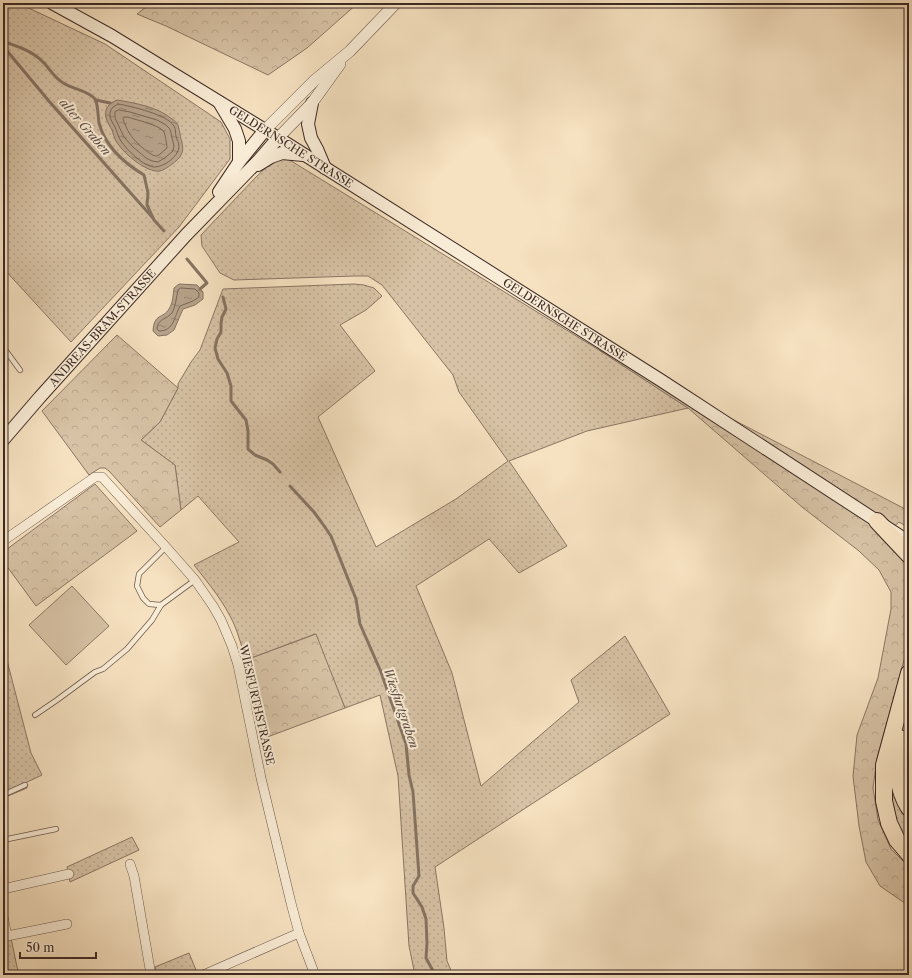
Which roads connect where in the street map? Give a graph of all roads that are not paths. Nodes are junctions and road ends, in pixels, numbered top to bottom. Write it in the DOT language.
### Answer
graph roads {
  1 [pos="52,3"];
  2 [pos="396,3"];
  3 [pos="350,51"];
  4 [pos="219,101"];
  5 [pos="312,103"];
  6 [pos="265,130"];
  7 [pos="278,138"];
  8 [pos="305,155"];
  9 [pos="239,162"];
  10 [pos="325,168"];
  11 [pos="248,170"];
  12 [pos="204,216"];
  13 [pos="3,346"];
  14 [pos="20,370"];
  15 [pos="3,440"];
  16 [pos="877,521"];
  17 [pos="3,541"];
  18 [pos="909,542"];
  19 [pos="166,547"];
  20 [pos="909,555"];
  21 [pos="195,580"];
  22 [pos="161,605"];
  23 [pos="909,673"];
  24 [pos="909,702"];
  25 [pos="35,715"];
  26 [pos="25,785"];
  27 [pos="3,795"];
  28 [pos="909,808"];
  29 [pos="56,829"];
  30 [pos="3,840"];
  31 [pos="909,854"];
  32 [pos="130,864"];
  33 [pos="69,874"];
  34 [pos="3,888"];
  35 [pos="3,916"];
  36 [pos="67,924"];
  37 [pos="299,933"];
  38 [pos="5,937"];
  39 [pos="151,975"];
  40 [pos="203,975"];
  41 [pos="315,975"];
  1 -- 4 [label="main road, GELDERNSCHE STRASSE"];
  2 -- 3 [label="street"];
  3 -- 5 [label="street"];
  3 -- 6 [label="street"];
  4 -- 6 [label="main road, GELDERNSCHE STRASSE"];
  4 -- 9 [label="main road, GELDERNSCHE STRASSE"];
  5 -- 7 [label="street"];
  5 -- 10 [label="main road"];
  6 -- 7 [label="main road, GELDERNSCHE STRASSE"];
  6 -- 9 [label="main road, ANDREAS-BRÄM-STRASSE"];
  7 -- 8 [label="main road, GELDERNSCHE STRASSE"];
  7 -- 11 [label="main road, ANDREAS-BRÄM-STRASSE"];
  8 -- 10 [label="main road, GELDERNSCHE STRASSE"];
  8 -- 11 [label="main road"];
  9 -- 12 [label="main road, ANDREAS-BRÄM-STRASSE"];
  10 -- 16 [label="main road, GELDERNSCHE STRASSE"];
  11 -- 12 [label="main road, ANDREAS-BRÄM-STRASSE"];
  12 -- 15 [label="main road, ANDREAS-BRÄM-STRASSE"];
  13 -- 14 [label="lane"];
  16 -- 18 [label="main road, GELDERNSCHE STRASSE"];
  16 -- 20 [label="highway"];
  17 -- 19 [label="street, WIESFURTHSTRASSE"];
  19 -- 21 [label="street, WIESFURTHSTRASSE"];
  19 -- 22 [label="lane"];
  21 -- 22 [label="lane"];
  21 -- 37 [label="street, WIESFURTHSTRASSE"];
  22 -- 25 [label="lane"];
  23 -- 31 [label="highway"];
  24 -- 28 [label="highway"];
  26 -- 27 [label="lane"];
  29 -- 30 [label="lane"];
  32 -- 39 [label="street"];
  33 -- 34 [label="street"];
  35 -- 38 [label="street"];
  36 -- 38 [label="street"];
  37 -- 40 [label="street"];
  37 -- 41 [label="street, WIESFURTHSTRASSE"];
}
